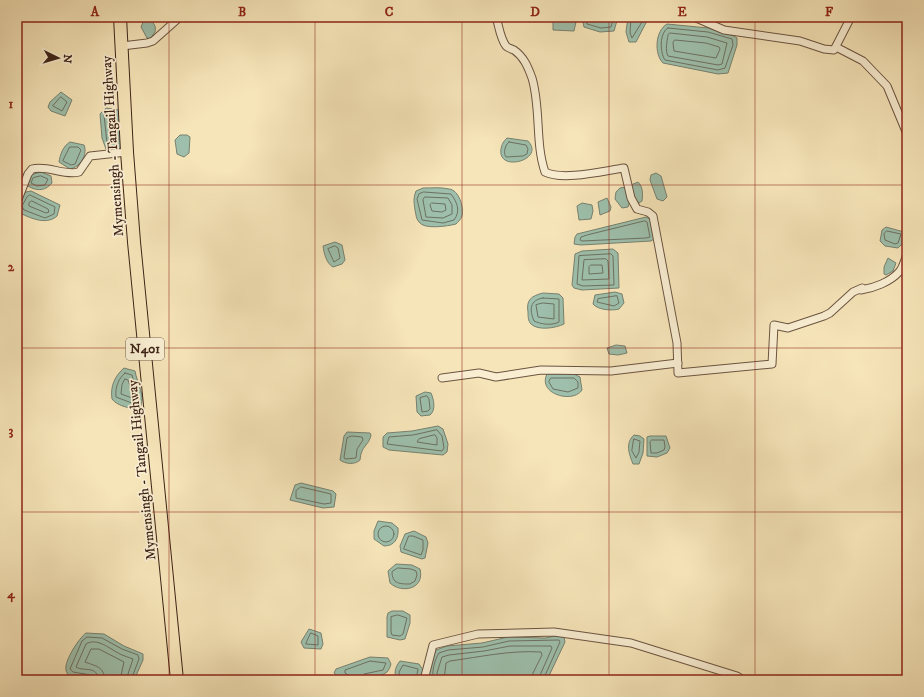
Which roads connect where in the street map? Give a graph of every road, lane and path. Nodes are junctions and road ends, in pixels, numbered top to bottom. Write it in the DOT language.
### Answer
graph roads {
  1 [pos="120,17"];
  2 [pos="180,17"];
  3 [pos="496,17"];
  4 [pos="694,17"];
  5 [pos="851,17"];
  6 [pos="122,46"];
  7 [pos="836,47"];
  8 [pos="907,134"];
  9 [pos="127,152"];
  10 [pos="17,202"];
  11 [pos="907,254"];
  12 [pos="678,363"];
  13 [pos="442,378"];
  14 [pos="177,680"];
  15 [pos="424,680"];
  16 [pos="743,680"];
  1 -- 6 [label="highway, Mymensingh - Tangail Highway / N401"];
  2 -- 6 [label="street"];
  3 -- 12 [label="street"];
  4 -- 7 [label="street"];
  5 -- 7 [label="street"];
  6 -- 9 [label="highway, Mymensingh - Tangail Highway / N401"];
  7 -- 8 [label="street"];
  9 -- 10 [label="street"];
  9 -- 14 [label="highway, Mymensingh - Tangail Highway / N401"];
  11 -- 12 [label="street"];
  12 -- 13 [label="street"];
  15 -- 16 [label="street"];
}
